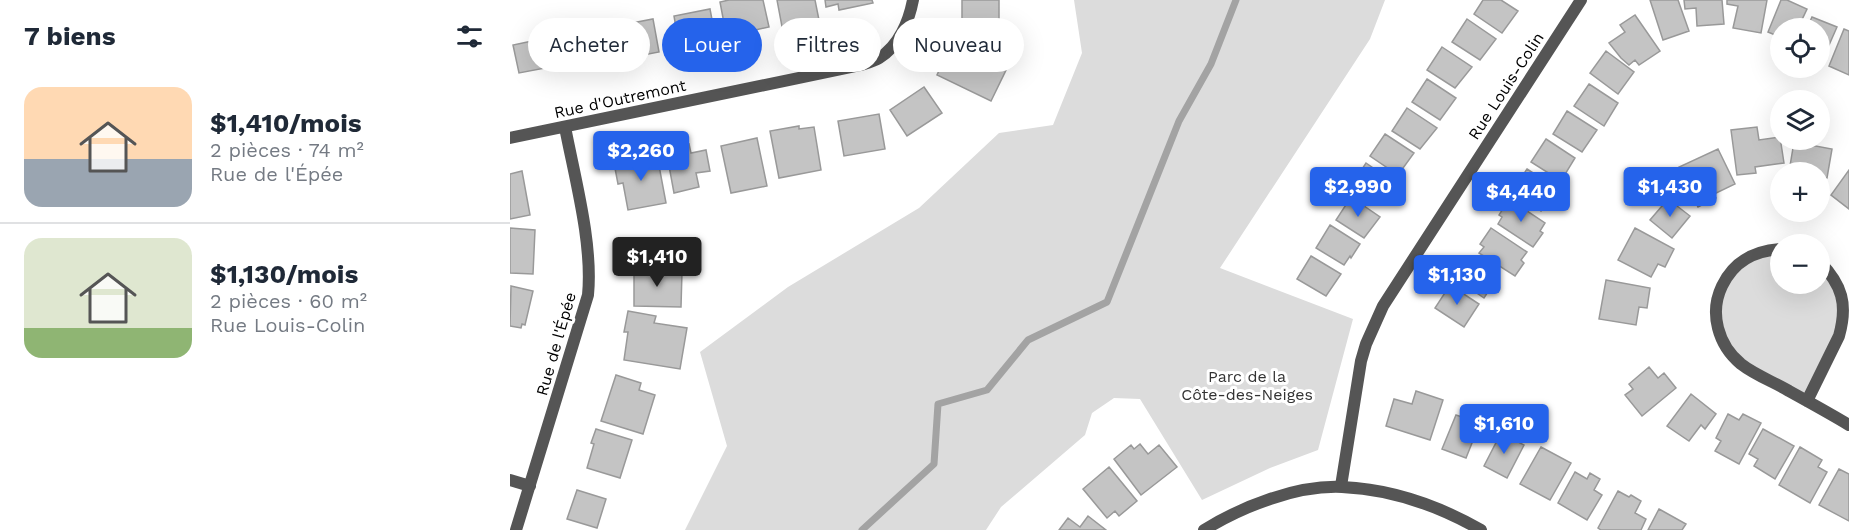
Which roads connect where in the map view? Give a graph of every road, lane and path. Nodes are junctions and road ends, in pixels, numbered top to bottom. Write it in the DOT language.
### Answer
graph roads {
  1 [pos="913,0"];
  2 [pos="1581,0"];
  3 [pos="565,127"];
  4 [pos="510,138"];
  5 [pos="1770,250"];
  6 [pos="1830,273"];
  7 [pos="1807,401"];
  8 [pos="1849,425"];
  9 [pos="510,480"];
  10 [pos="530,486"];
  11 [pos="1341,486"];
  12 [pos="516,530"];
  13 [pos="1204,530"];
  14 [pos="1480,530"];
  1 -- 3 [label="street, Rue d'Outremont"];
  2 -- 11 [label="street, Rue Louis-Colin"];
  3 -- 4 [label="street, Rue d'Outremont"];
  3 -- 10 [label="street, Rue de l'Épée"];
  5 -- 7 [label="street"];
  6 -- 7 [label="street"];
  7 -- 8 [label="street"];
  9 -- 10 [label="street"];
  10 -- 12 [label="street, Rue de l'Épée"];
  11 -- 13 [label="street"];
  11 -- 14 [label="street"];
}
